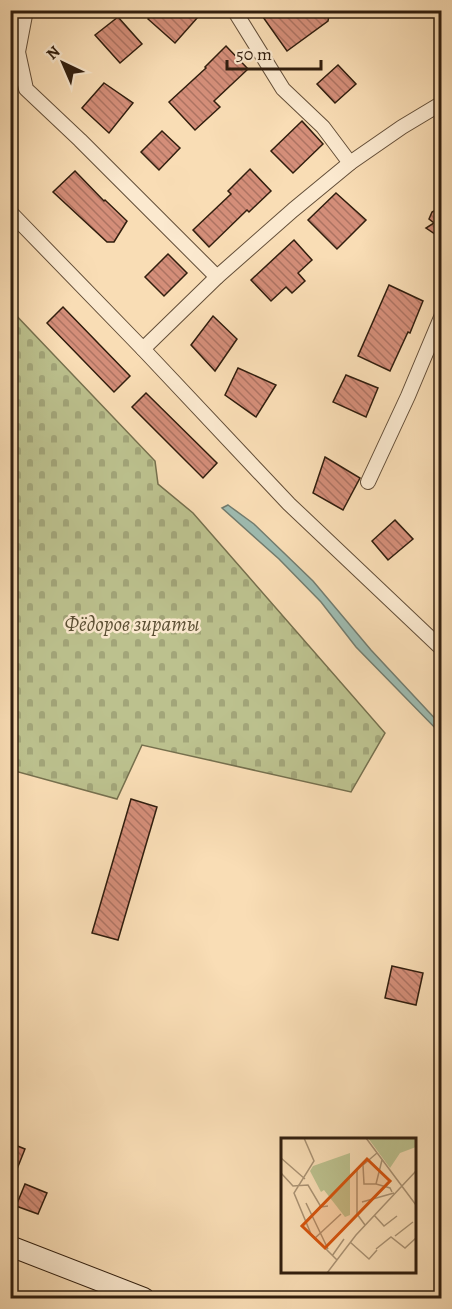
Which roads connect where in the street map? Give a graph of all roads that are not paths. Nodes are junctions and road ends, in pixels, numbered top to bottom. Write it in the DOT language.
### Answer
graph roads {
  1 [pos="26,10"];
  2 [pos="234,10"];
  3 [pos="441,103"];
  4 [pos="350,163"];
  5 [pos="10,212"];
  6 [pos="217,278"];
  7 [pos="441,315"];
  8 [pos="143,349"];
  9 [pos="368,482"];
  10 [pos="441,649"];
  11 [pos="10,1246"];
  12 [pos="144,1299"];
  1 -- 6 [label="street"];
  2 -- 4 [label="street"];
  3 -- 4 [label="street"];
  4 -- 6 [label="street"];
  5 -- 8 [label="street"];
  6 -- 8 [label="street"];
  7 -- 9 [label="street"];
  8 -- 10 [label="street"];
  11 -- 12 [label="street"];
}
